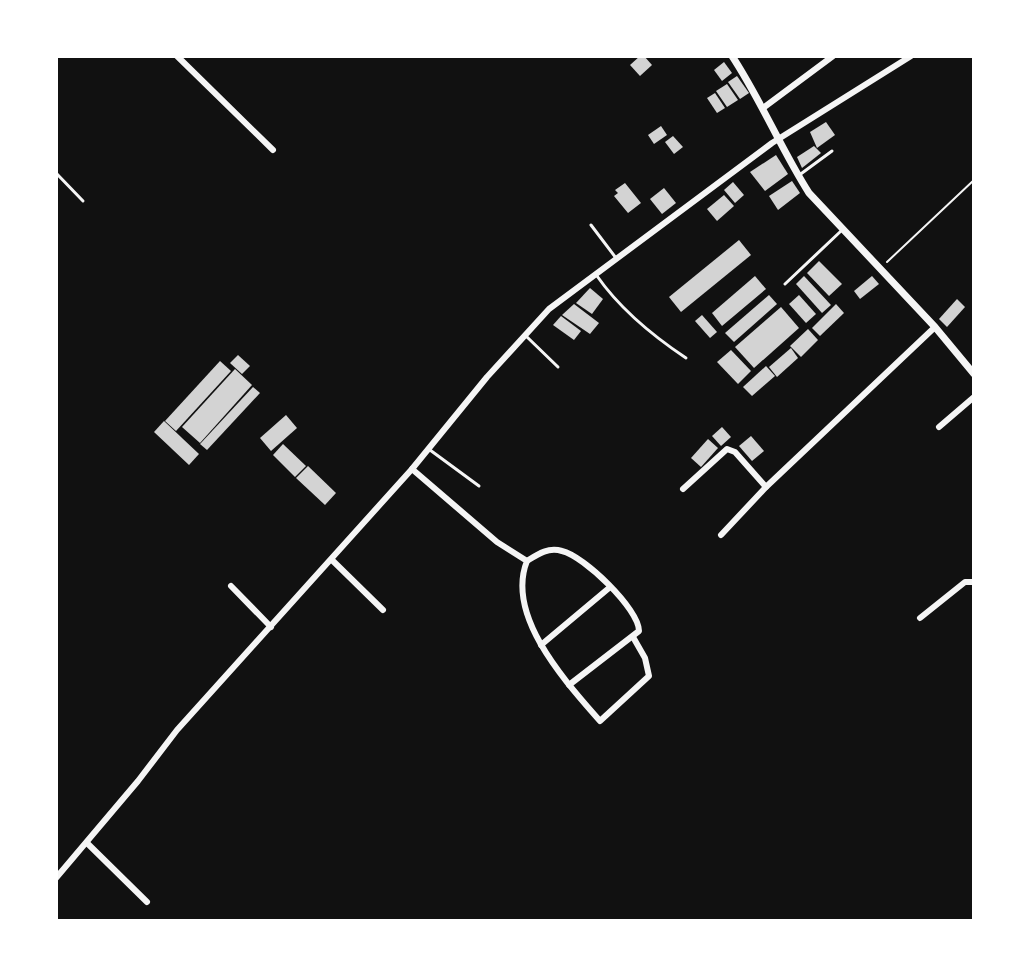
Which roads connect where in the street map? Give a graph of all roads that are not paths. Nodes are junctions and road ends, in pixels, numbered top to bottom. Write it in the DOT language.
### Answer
graph roads {
  1 [pos="177,56"];
  2 [pos="732,56"];
  3 [pos="833,56"];
  4 [pos="911,56"];
  5 [pos="763,108"];
  6 [pos="778,139"];
  7 [pos="273,150"];
  8 [pos="832,151"];
  9 [pos="56,173"];
  10 [pos="798,176"];
  11 [pos="83,201"];
  12 [pos="591,225"];
  13 [pos="844,228"];
  14 [pos="616,258"];
  15 [pos="595,273"];
  16 [pos="785,284"];
  17 [pos="935,327"];
  18 [pos="525,334"];
  19 [pos="686,358"];
  20 [pos="558,367"];
  21 [pos="974,374"];
  22 [pos="974,397"];
  23 [pos="939,427"];
  24 [pos="427,448"];
  25 [pos="412,469"];
  26 [pos="479,486"];
  27 [pos="766,487"];
  28 [pos="683,489"];
  29 [pos="721,535"];
  30 [pos="332,560"];
  31 [pos="527,561"];
  32 [pos="974,582"];
  33 [pos="231,586"];
  34 [pos="609,588"];
  35 [pos="383,610"];
  36 [pos="920,618"];
  37 [pos="271,627"];
  38 [pos="633,637"];
  39 [pos="541,645"];
  40 [pos="569,685"];
  41 [pos="87,843"];
  42 [pos="58,873"];
  43 [pos="147,902"];
  1 -- 7 [label="street"];
  2 -- 5 [label="street"];
  3 -- 5 [label="street"];
  4 -- 6 [label="street"];
  5 -- 6 [label="street"];
  6 -- 10 [label="street"];
  6 -- 14 [label="street"];
  8 -- 10 [label="lane"];
  9 -- 11 [label="lane"];
  10 -- 13 [label="street"];
  12 -- 14 [label="lane"];
  13 -- 16 [label="lane"];
  13 -- 17 [label="street"];
  14 -- 15 [label="street"];
  15 -- 18 [label="street"];
  15 -- 19 [label="lane"];
  17 -- 21 [label="street"];
  17 -- 27 [label="street"];
  18 -- 20 [label="lane"];
  18 -- 24 [label="street"];
  22 -- 23 [label="street"];
  24 -- 25 [label="street"];
  24 -- 26 [label="lane"];
  25 -- 30 [label="street"];
  25 -- 31 [label="street"];
  27 -- 28 [label="street"];
  27 -- 29 [label="street"];
  30 -- 35 [label="street"];
  30 -- 37 [label="street"];
  31 -- 34 [label="street"];
  31 -- 39 [label="street"];
  32 -- 36 [label="street"];
  33 -- 37 [label="street"];
  34 -- 38 [label="street"];
  34 -- 39 [label="street"];
  37 -- 41 [label="street"];
  38 -- 40 [label="street"];
  38 -- 40 [label="street"];
  39 -- 40 [label="street"];
  41 -- 42 [label="street"];
  41 -- 43 [label="street"];
}
